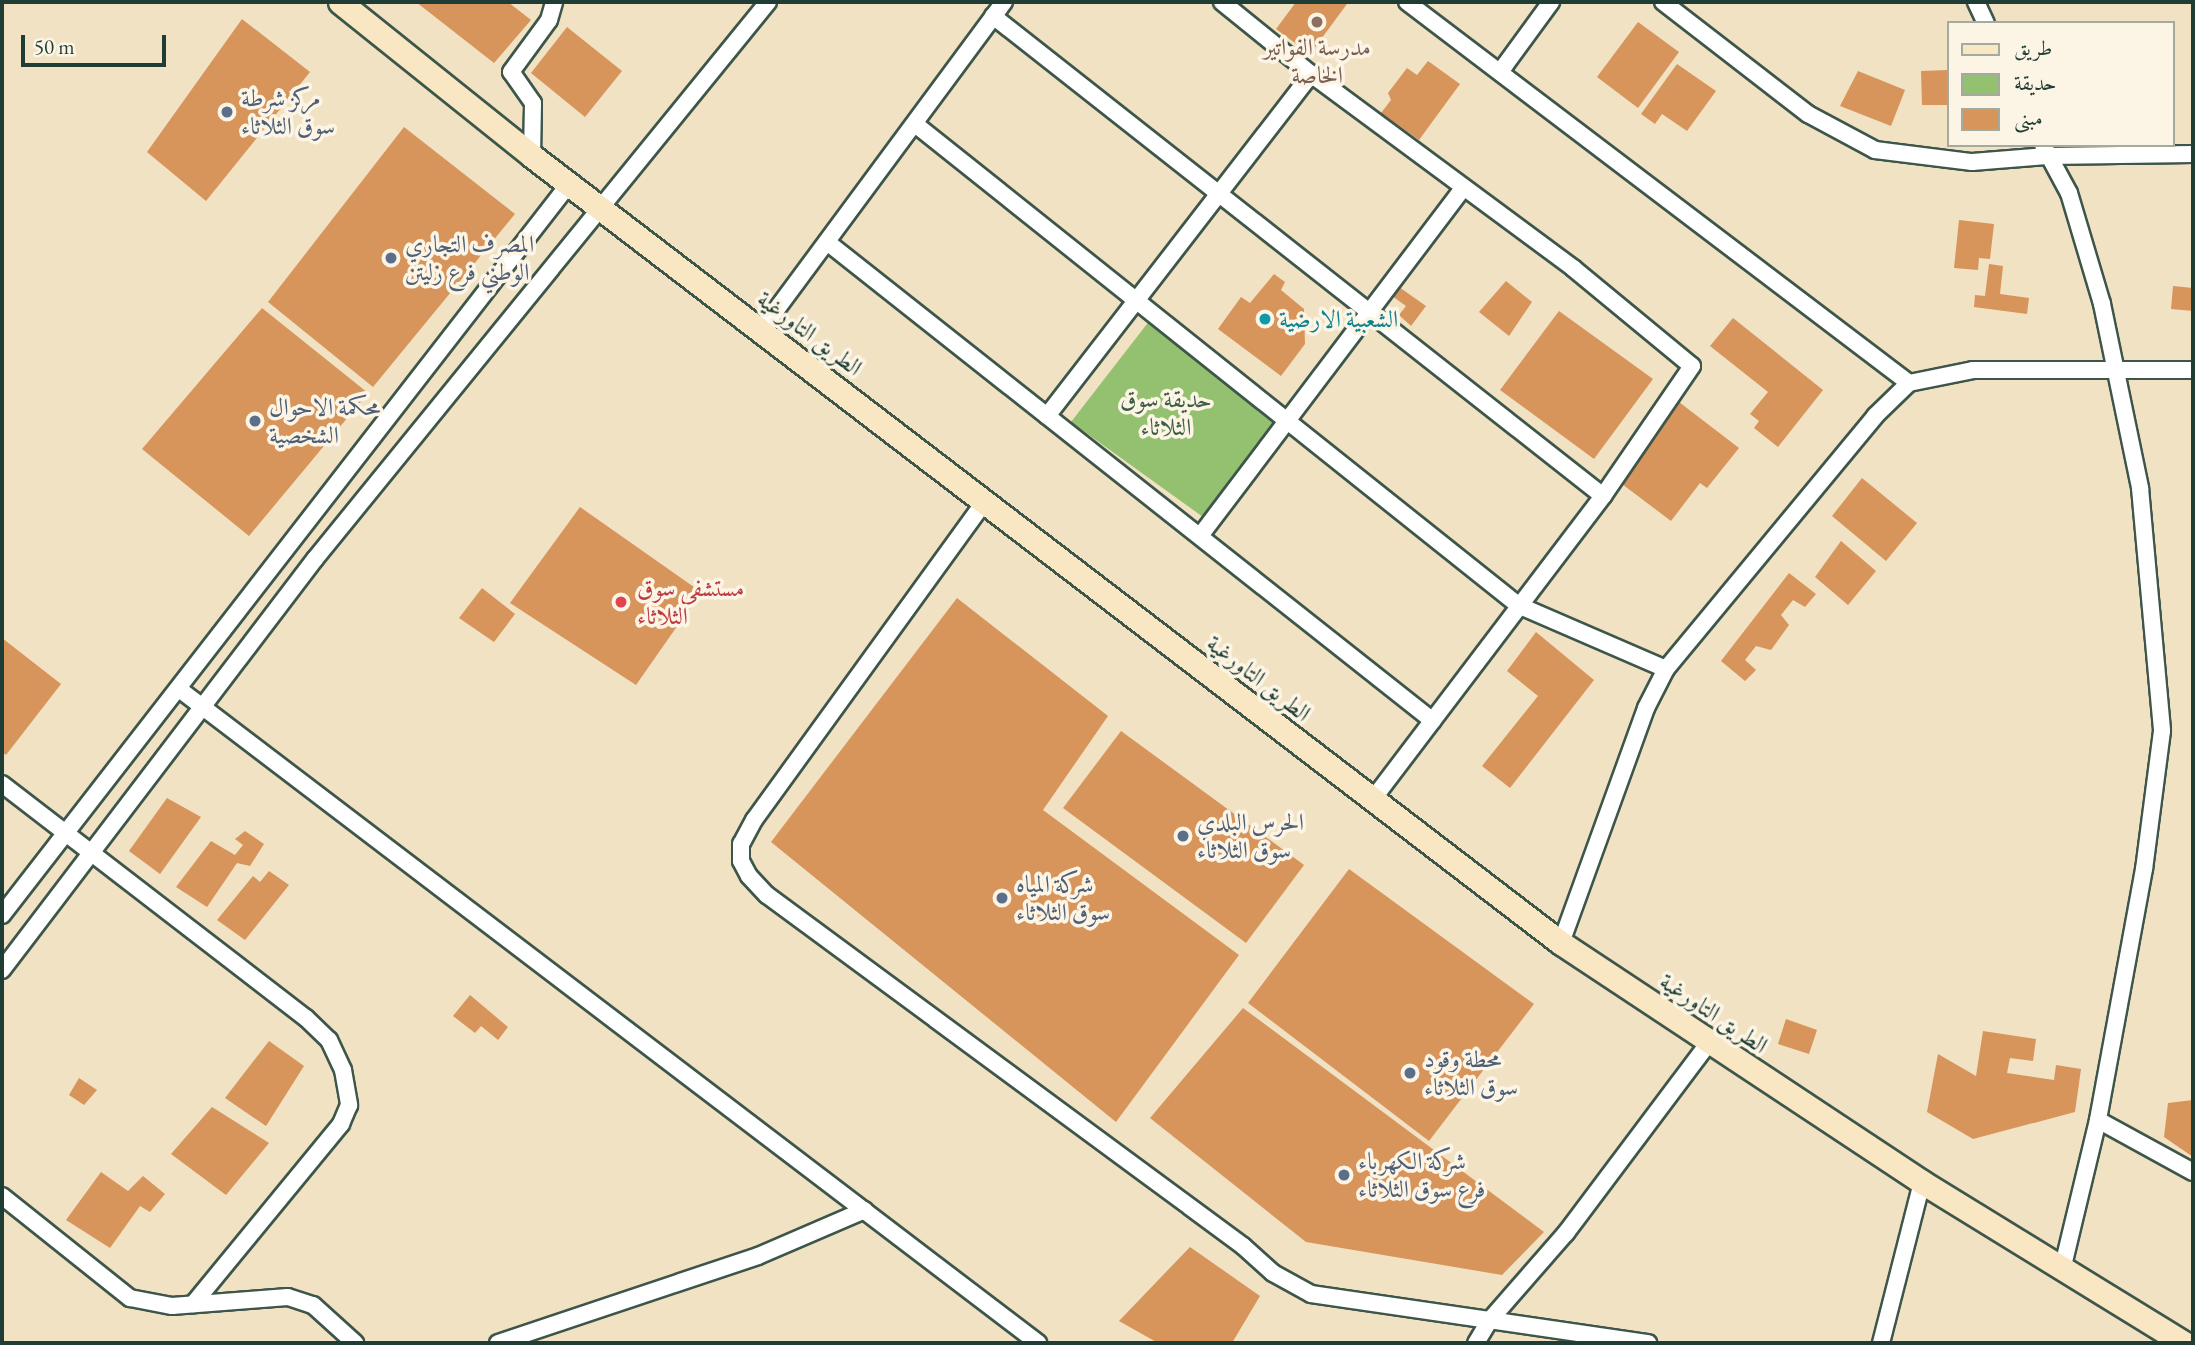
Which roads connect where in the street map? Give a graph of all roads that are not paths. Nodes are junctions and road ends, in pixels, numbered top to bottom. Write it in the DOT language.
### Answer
graph roads {
  1 [pos="340,2"];
  2 [pos="554,2"];
  3 [pos="768,2"];
  4 [pos="1004,2"];
  5 [pos="1222,2"];
  6 [pos="1407,2"];
  7 [pos="1551,2"];
  8 [pos="1663,2"];
  9 [pos="1976,2"];
  10 [pos="993,16"];
  11 [pos="1985,21"];
  12 [pos="1500,72"];
  13 [pos="1311,74"];
  14 [pos="915,124"];
  15 [pos="2045,151"];
  16 [pos="2193,155"];
  17 [pos="532,156"];
  18 [pos="569,184"];
  19 [pos="1463,188"];
  20 [pos="1219,193"];
  21 [pos="599,206"];
  22 [pos="827,242"];
  23 [pos="1134,302"];
  24 [pos="1369,312"];
  25 [pos="762,329"];
  26 [pos="2115,370"];
  27 [pos="2193,370"];
  28 [pos="1909,383"];
  29 [pos="1047,416"];
  30 [pos="1286,418"];
  31 [pos="1603,496"];
  32 [pos="985,500"];
  33 [pos="1200,536"];
  34 [pos="1518,605"];
  35 [pos="1666,670"];
  36 [pos="179,689"];
  37 [pos="205,709"];
  38 [pos="1433,721"];
  39 [pos="2,785"];
  40 [pos="1373,799"];
  41 [pos="64,834"];
  42 [pos="92,856"];
  43 [pos="2,915"];
  44 [pos="1561,943"];
  45 [pos="2,970"];
  46 [pos="1710,1041"];
  47 [pos="2098,1120"];
  48 [pos="2193,1172"];
  49 [pos="1922,1182"];
  50 [pos="2,1196"];
  51 [pos="865,1210"];
  52 [pos="2063,1266"];
  53 [pos="193,1304"];
  54 [pos="1490,1320"];
  55 [pos="355,1343"];
  56 [pos="498,1343"];
  57 [pos="1038,1343"];
  58 [pos="1476,1343"];
  59 [pos="1648,1343"];
  60 [pos="1881,1343"];
  61 [pos="2184,1343"];
  1 -- 17 [label="street, الطريق التاورغية"];
  2 -- 17 [label="street"];
  3 -- 21 [label="street"];
  4 -- 10 [label="street"];
  5 -- 13 [label="street"];
  6 -- 12 [label="street"];
  7 -- 12 [label="street"];
  8 -- 15 [label="street"];
  9 -- 11 [label="street"];
  10 -- 14 [label="street"];
  10 -- 20 [label="street"];
  12 -- 28 [label="street"];
  13 -- 19 [label="street"];
  13 -- 20 [label="street"];
  14 -- 22 [label="street"];
  14 -- 23 [label="street"];
  15 -- 16 [label="street"];
  15 -- 26 [label="street"];
  17 -- 18 [label="street, الطريق التاورغية"];
  18 -- 21 [label="street, الطريق التاورغية"];
  18 -- 36 [label="street"];
  19 -- 24 [label="street"];
  19 -- 31 [label="street"];
  20 -- 23 [label="street"];
  20 -- 24 [label="street"];
  21 -- 25 [label="street, الطريق التاورغية"];
  21 -- 37 [label="street"];
  22 -- 25 [label="street"];
  22 -- 29 [label="street"];
  23 -- 29 [label="street"];
  23 -- 30 [label="street"];
  24 -- 30 [label="street"];
  24 -- 31 [label="street"];
  25 -- 32 [label="street, الطريق التاورغية"];
  26 -- 27 [label="street"];
  26 -- 28 [label="street"];
  26 -- 47 [label="street"];
  28 -- 35 [label="street"];
  29 -- 33 [label="street"];
  30 -- 33 [label="street"];
  30 -- 34 [label="street"];
  31 -- 34 [label="street"];
  32 -- 40 [label="street, الطريق التاورغية"];
  32 -- 54 [label="street"];
  33 -- 38 [label="street"];
  34 -- 35 [label="street"];
  34 -- 38 [label="street"];
  35 -- 44 [label="street"];
  36 -- 37 [label="street"];
  36 -- 41 [label="street"];
  37 -- 42 [label="street"];
  37 -- 51 [label="street"];
  38 -- 40 [label="street"];
  39 -- 41 [label="street"];
  40 -- 44 [label="street, الطريق التاورغية"];
  41 -- 42 [label="street"];
  41 -- 43 [label="street"];
  42 -- 45 [label="street"];
  42 -- 53 [label="street"];
  44 -- 46 [label="street, الطريق التاورغية"];
  46 -- 49 [label="street, الطريق التاورغية"];
  46 -- 54 [label="street"];
  47 -- 48 [label="street"];
  47 -- 52 [label="street"];
  49 -- 52 [label="street, الطريق التاورغية"];
  49 -- 60 [label="street"];
  50 -- 53 [label="street"];
  51 -- 56 [label="street"];
  51 -- 57 [label="street"];
  52 -- 61 [label="street, الطريق التاورغية"];
  53 -- 55 [label="street"];
  54 -- 58 [label="street"];
  54 -- 59 [label="street"];
}
